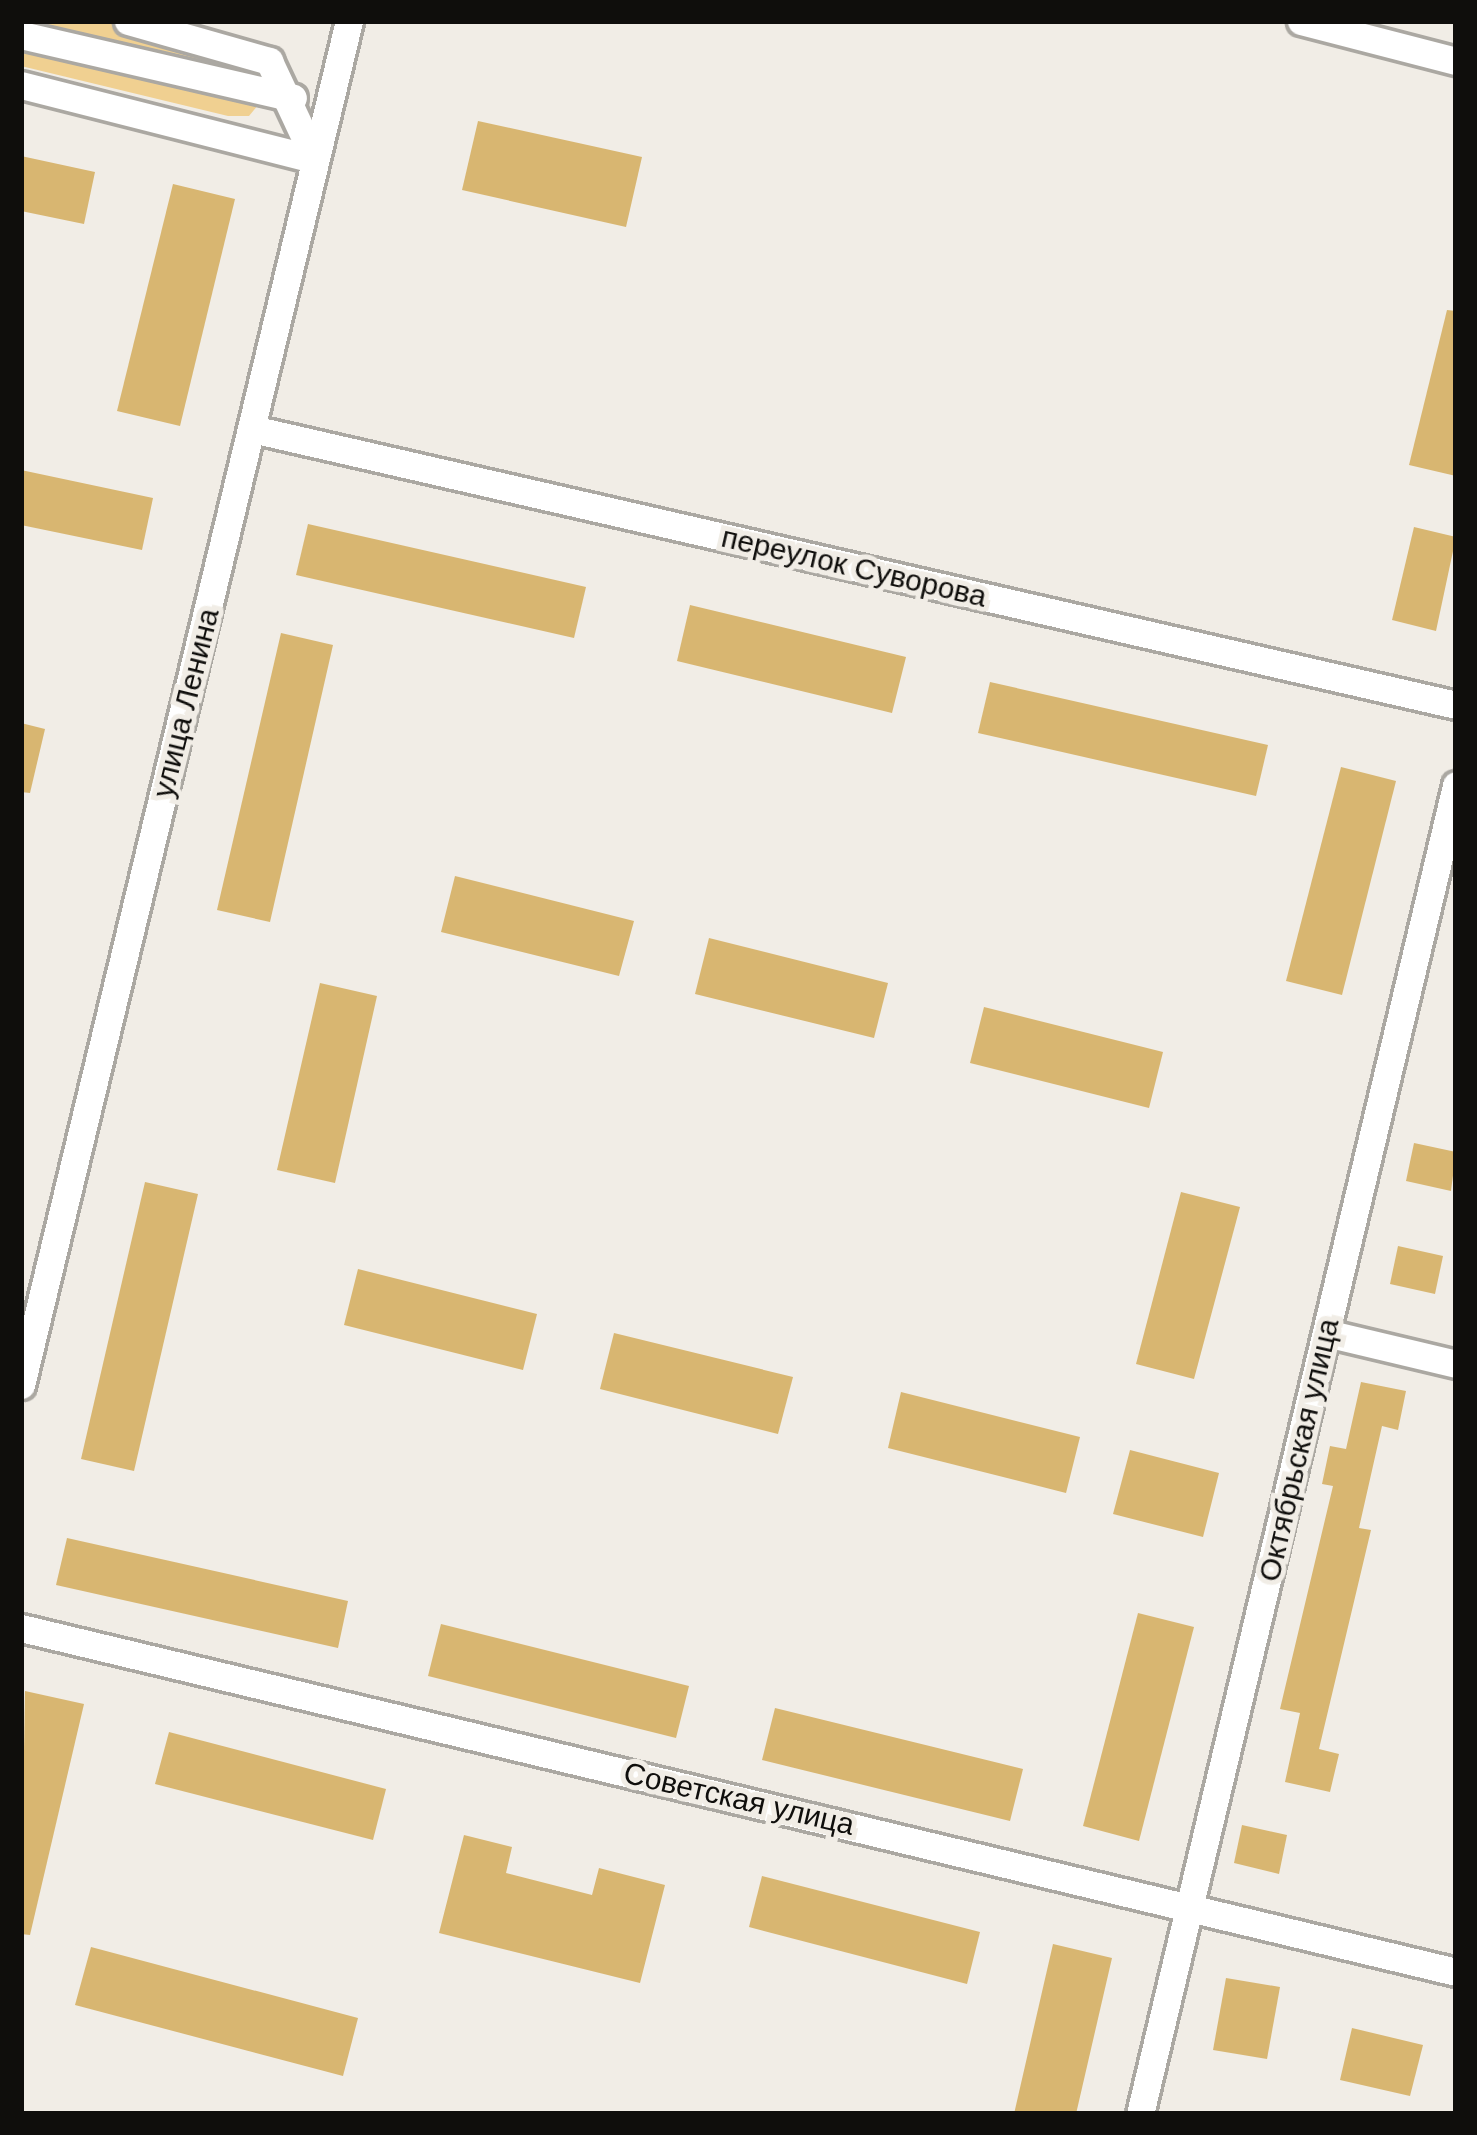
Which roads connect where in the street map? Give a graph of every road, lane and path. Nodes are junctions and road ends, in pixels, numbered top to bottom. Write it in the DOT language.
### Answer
graph roads {
  1 [pos="128,21"];
  2 [pos="349,21"];
  3 [pos="1301,21"];
  4 [pos="21,35"];
  5 [pos="1456,61"];
  6 [pos="21,85"];
  7 [pos="293,98"];
  8 [pos="314,159"];
  9 [pos="252,429"];
  10 [pos="1456,705"];
  11 [pos="1456,785"];
  12 [pos="1326,1333"];
  13 [pos="1456,1364"];
  14 [pos="21,1385"];
  15 [pos="21,1628"];
  16 [pos="1190,1907"];
  17 [pos="1456,1972"];
  18 [pos="1140,2114"];
  1 -- 7 [label="street"];
  2 -- 8 [label="street, улица Ленина"];
  3 -- 5 [label="street"];
  4 -- 7 [label="street"];
  6 -- 8 [label="street"];
  7 -- 8 [label="street"];
  8 -- 9 [label="street, улица Ленина"];
  9 -- 10 [label="street, переулок Суворова"];
  9 -- 14 [label="street, улица Ленина"];
  11 -- 12 [label="street, Октябрьская улица"];
  12 -- 13 [label="street"];
  12 -- 16 [label="street, Октябрьская улица"];
  15 -- 16 [label="street, Советская улица"];
  16 -- 17 [label="street, Советская улица"];
  16 -- 18 [label="street, Октябрьская улица"];
}
